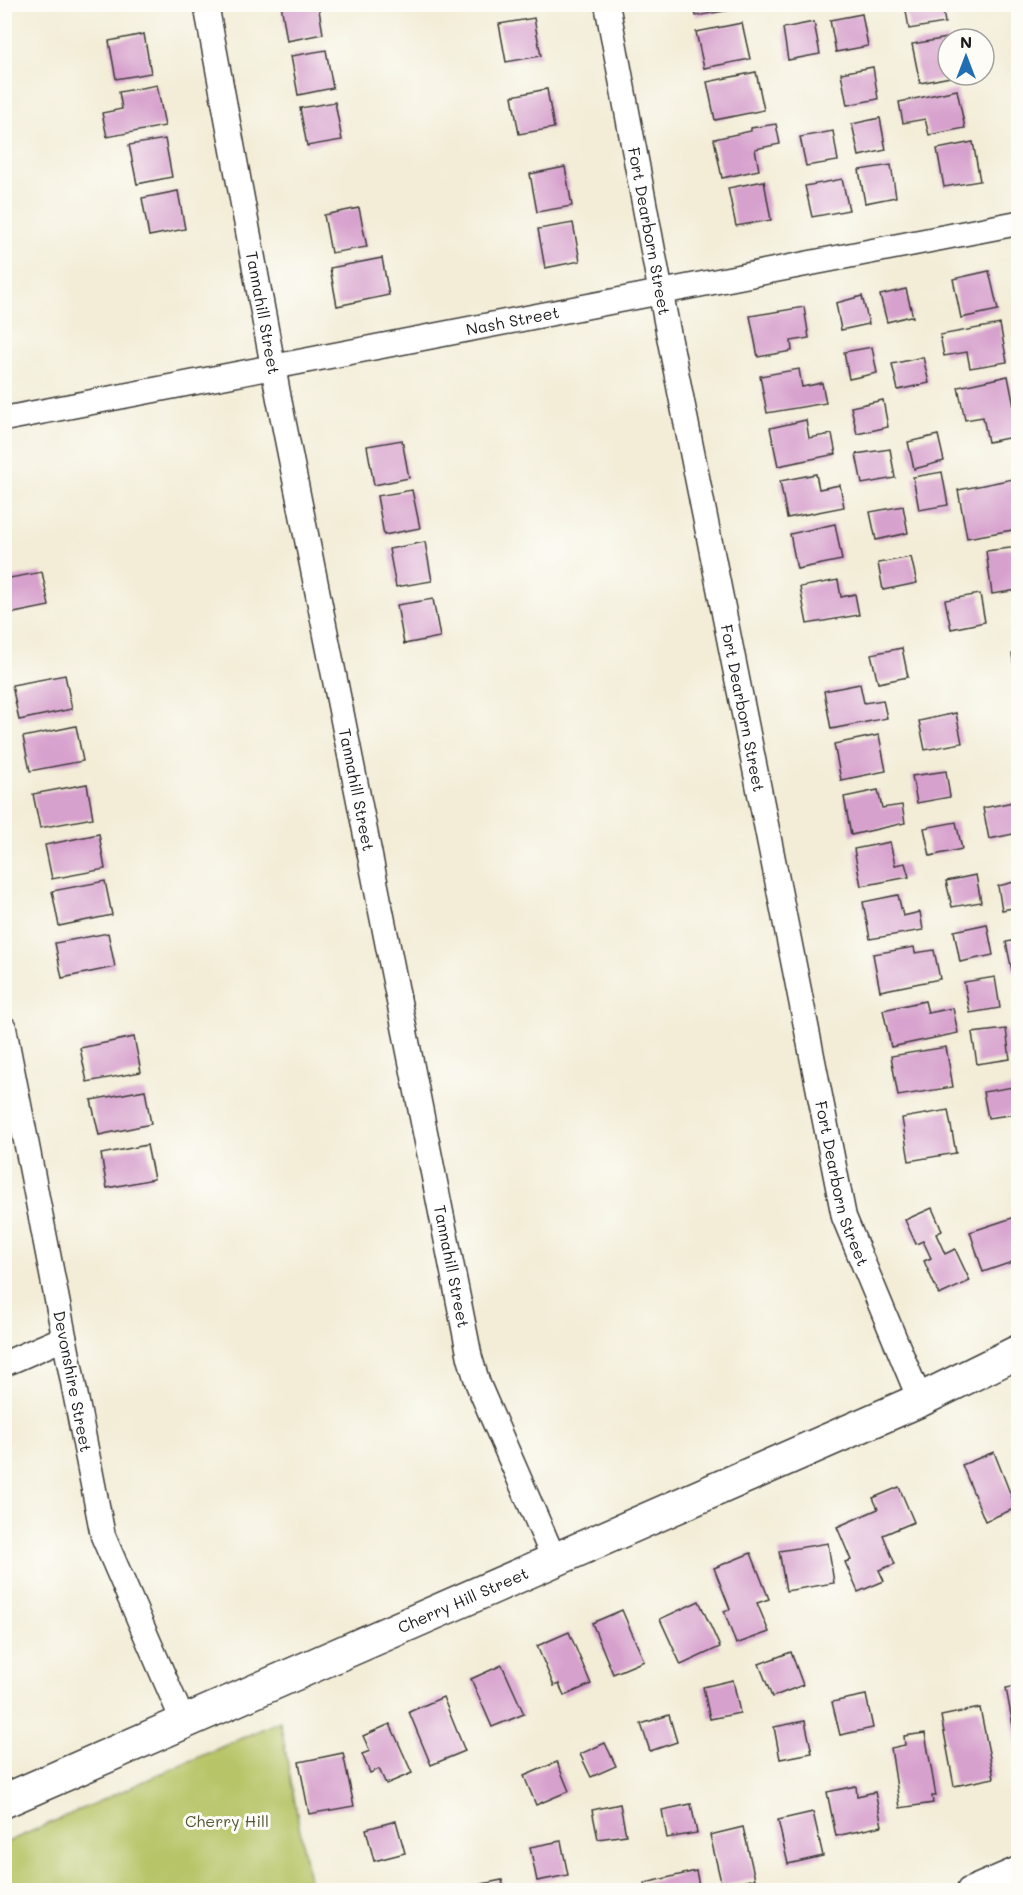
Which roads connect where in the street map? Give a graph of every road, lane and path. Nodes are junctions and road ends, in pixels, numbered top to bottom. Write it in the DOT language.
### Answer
graph roads {
  1 [pos="206,4"];
  2 [pos="607,4"];
  3 [pos="1018,223"];
  4 [pos="661,292"];
  5 [pos="273,367"];
  6 [pos="4,418"];
  7 [pos="4,1028"];
  8 [pos="64,1338"];
  9 [pos="1018,1352"];
  10 [pos="4,1364"];
  11 [pos="1018,1372"];
  12 [pos="920,1400"];
  13 [pos="554,1559"];
  14 [pos="183,1721"];
  15 [pos="4,1801"];
  16 [pos="1018,1869"];
  17 [pos="969,1890"];
  1 -- 5 [label="street, Tannahill Street"];
  2 -- 4 [label="street, Fort Dearborn Street"];
  3 -- 4 [label="street, Nash Street"];
  4 -- 5 [label="street, Nash Street"];
  4 -- 12 [label="street, Fort Dearborn Street"];
  5 -- 6 [label="street, Nash Street"];
  5 -- 13 [label="street, Tannahill Street"];
  7 -- 8 [label="street, Devonshire Street"];
  8 -- 10 [label="street"];
  8 -- 14 [label="street, Devonshire Street"];
  9 -- 12 [label="street, Cherry Hill Street"];
  11 -- 12 [label="street, Cherry Hill Street"];
  12 -- 13 [label="street, Cherry Hill Street"];
  13 -- 14 [label="street, Cherry Hill Street"];
  14 -- 15 [label="street, Cherry Hill Street"];
  16 -- 17 [label="street"];
}
